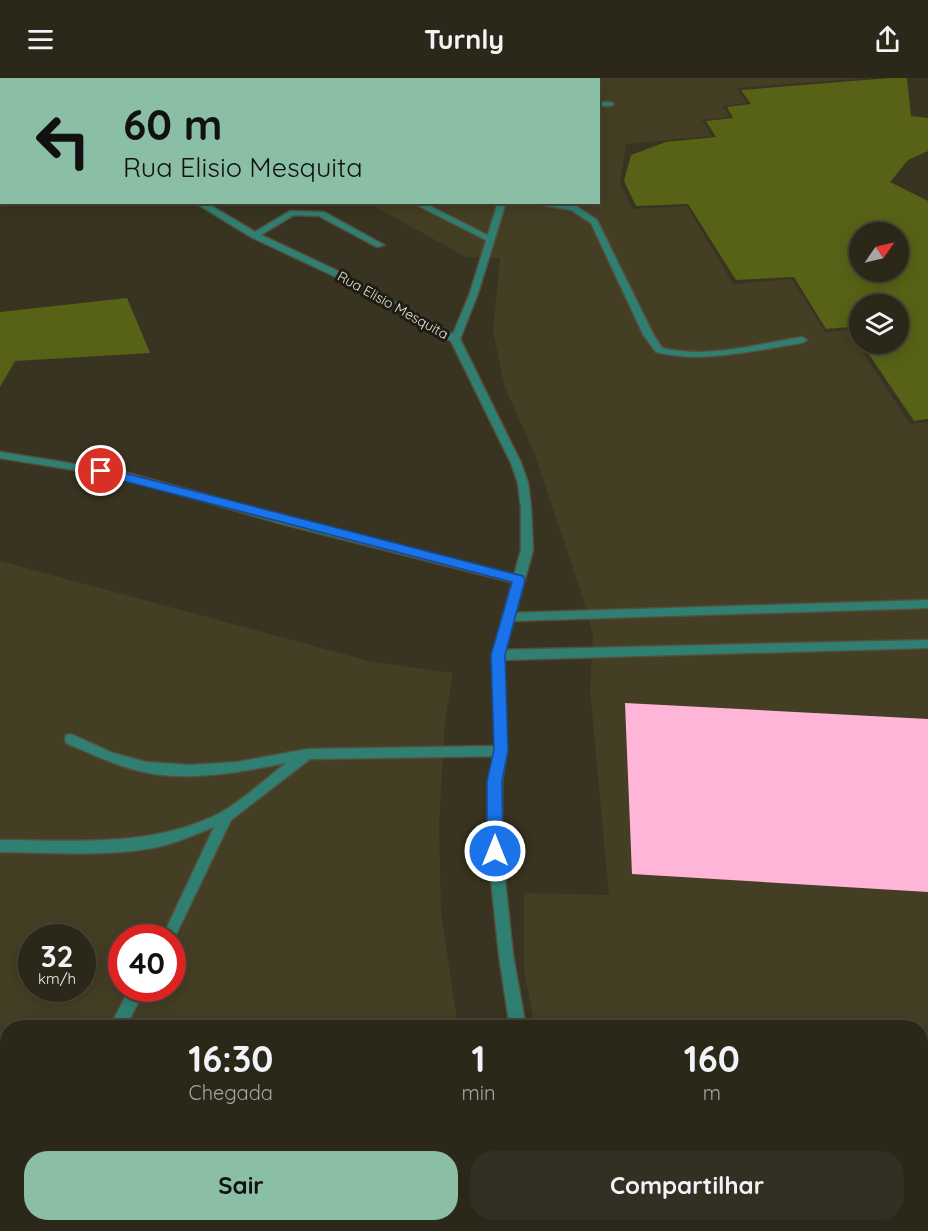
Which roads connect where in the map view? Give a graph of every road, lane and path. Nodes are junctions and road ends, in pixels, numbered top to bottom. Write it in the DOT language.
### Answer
graph roads {
  1 [pos="600,104"];
  2 [pos="610,104"];
  3 [pos="201,204"];
  4 [pos="420,204"];
  5 [pos="502,204"];
  6 [pos="544,204"];
  7 [pos="254,235"];
  8 [pos="490,239"];
  9 [pos="380,245"];
  10 [pos="455,339"];
  11 [pos="802,340"];
  12 [pos="0,455"];
  13 [pos="519,580"];
  14 [pos="928,604"];
  15 [pos="510,617"];
  16 [pos="928,644"];
  17 [pos="498,655"];
  18 [pos="71,739"];
  19 [pos="501,750"];
  20 [pos="309,754"];
  21 [pos="226,816"];
  22 [pos="0,846"];
  23 [pos="176,924"];
  24 [pos="131,1002"];
  25 [pos="121,1020"];
  26 [pos="517,1020"];
  1 -- 2 [label="street"];
  3 -- 7 [label="street, Rua Elisio Mesquita"];
  4 -- 8 [label="street"];
  5 -- 8 [label="street"];
  6 -- 11 [label="street"];
  7 -- 9 [label="street"];
  7 -- 10 [label="street, Rua Elisio Mesquita"];
  8 -- 10 [label="street"];
  10 -- 13 [label="street, Rua Elisio Mesquita"];
  12 -- 13 [label="street"];
  13 -- 15 [label="street, Rua Elisio Mesquita"];
  14 -- 15 [label="street"];
  15 -- 17 [label="street, Rua Elisio Mesquita"];
  16 -- 17 [label="street"];
  17 -- 19 [label="street, Rua Elisio Mesquita"];
  18 -- 20 [label="street"];
  19 -- 20 [label="street"];
  19 -- 26 [label="street, Rua Elisio Mesquita"];
  20 -- 21 [label="street"];
  21 -- 22 [label="street"];
  21 -- 23 [label="street"];
  24 -- 25 [label="street"];
}
